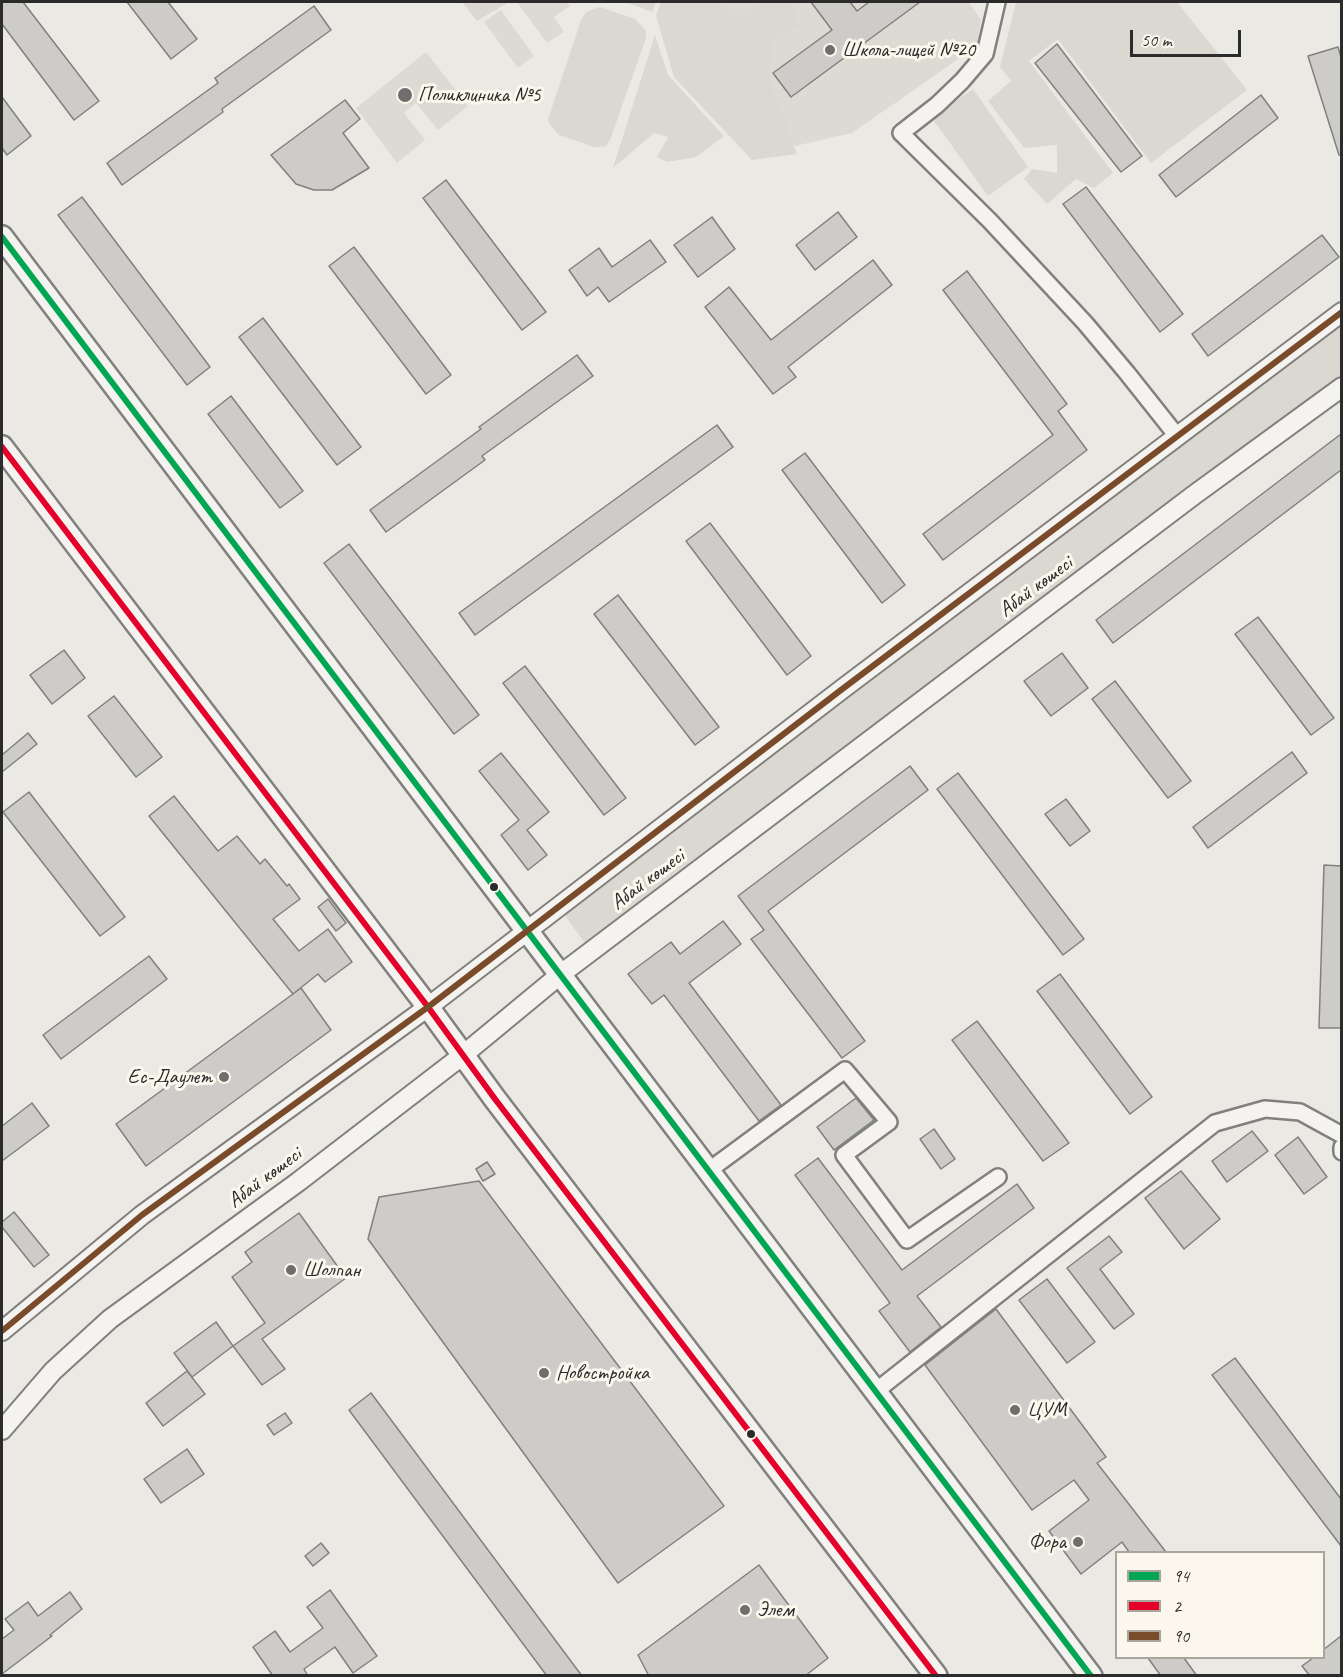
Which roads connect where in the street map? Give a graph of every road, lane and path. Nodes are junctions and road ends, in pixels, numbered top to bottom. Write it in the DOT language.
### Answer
graph roads {
  1 [pos="996,2"];
  2 [pos="2,237"];
  3 [pos="1341,312"];
  4 [pos="1341,387"];
  5 [pos="1177,436"];
  6 [pos="2,447"];
  7 [pos="526,930"];
  8 [pos="561,974"];
  9 [pos="428,1007"];
  10 [pos="464,1055"];
  11 [pos="1341,1135"];
  12 [pos="1341,1147"];
  13 [pos="1341,1152"];
  14 [pos="708,1171"];
  15 [pos="998,1178"];
  16 [pos="2,1330"];
  17 [pos="876,1391"];
  18 [pos="2,1430"];
  19 [pos="936,1676"];
  20 [pos="1091,1676"];
  1 -- 5 [label="street"];
  2 -- 7 [label="main road"];
  3 -- 5 [label="street, Абай көшесі"];
  4 -- 8 [label="street, Абай көшесі"];
  5 -- 7 [label="street, Абай көшесі"];
  6 -- 9 [label="main road"];
  7 -- 8 [label="main road"];
  7 -- 9 [label="street, Абай көшесі"];
  8 -- 10 [label="street, Абай көшесі"];
  8 -- 14 [label="main road"];
  9 -- 10 [label="main road"];
  9 -- 16 [label="street, Абай көшесі"];
  10 -- 18 [label="street, Абай көшесі"];
  10 -- 19 [label="main road"];
  11 -- 17 [label="street"];
  12 -- 13 [label="street"];
  14 -- 15 [label="street"];
  14 -- 17 [label="main road"];
  17 -- 20 [label="main road"];
}
